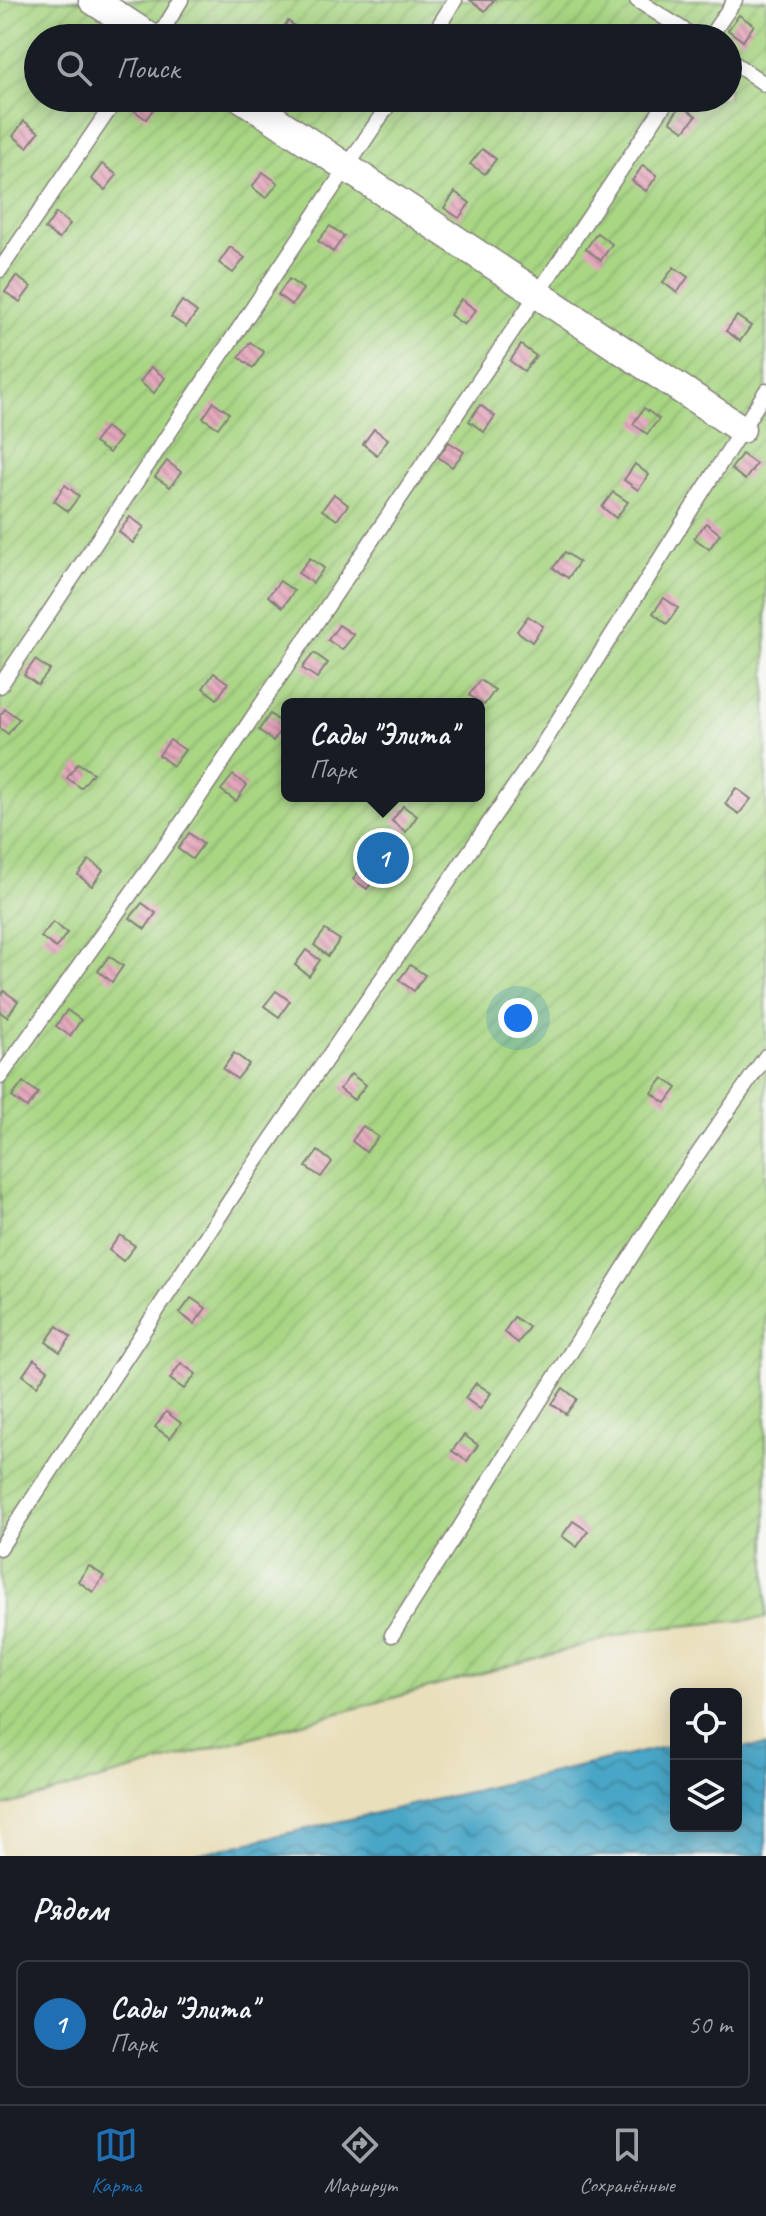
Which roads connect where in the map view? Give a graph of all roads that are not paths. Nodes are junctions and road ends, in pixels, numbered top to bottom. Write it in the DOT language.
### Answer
graph roads {
  1 [pos="93,0"];
  2 [pos="181,0"];
  3 [pos="455,0"];
  4 [pos="637,0"];
  5 [pos="735,0"];
  6 [pos="130,24"];
  7 [pos="166,24"];
  8 [pos="440,24"];
  9 [pos="674,24"];
  10 [pos="719,24"];
  11 [pos="742,69"];
  12 [pos="766,85"];
  13 [pos="107,112"];
  14 [pos="263,112"];
  15 [pos="384,112"];
  16 [pos="660,112"];
  17 [pos="348,168"];
  18 [pos="0,270"];
  19 [pos="537,294"];
  20 [pos="766,391"];
  21 [pos="741,429"];
  22 [pos="0,686"];
  23 [pos="766,1056"];
  24 [pos="0,1077"];
  25 [pos="0,1548"];
  26 [pos="392,1635"];
  1 -- 6 [label="street"];
  2 -- 7 [label="lane"];
  3 -- 8 [label="lane"];
  4 -- 9 [label="lane"];
  5 -- 10 [label="lane"];
  11 -- 12 [label="lane"];
  13 -- 18 [label="lane"];
  14 -- 17 [label="street"];
  15 -- 17 [label="lane"];
  16 -- 19 [label="lane"];
  17 -- 19 [label="street"];
  17 -- 22 [label="lane"];
  19 -- 21 [label="street"];
  19 -- 24 [label="lane"];
  20 -- 21 [label="lane"];
  21 -- 25 [label="lane"];
  23 -- 26 [label="lane"];
}
